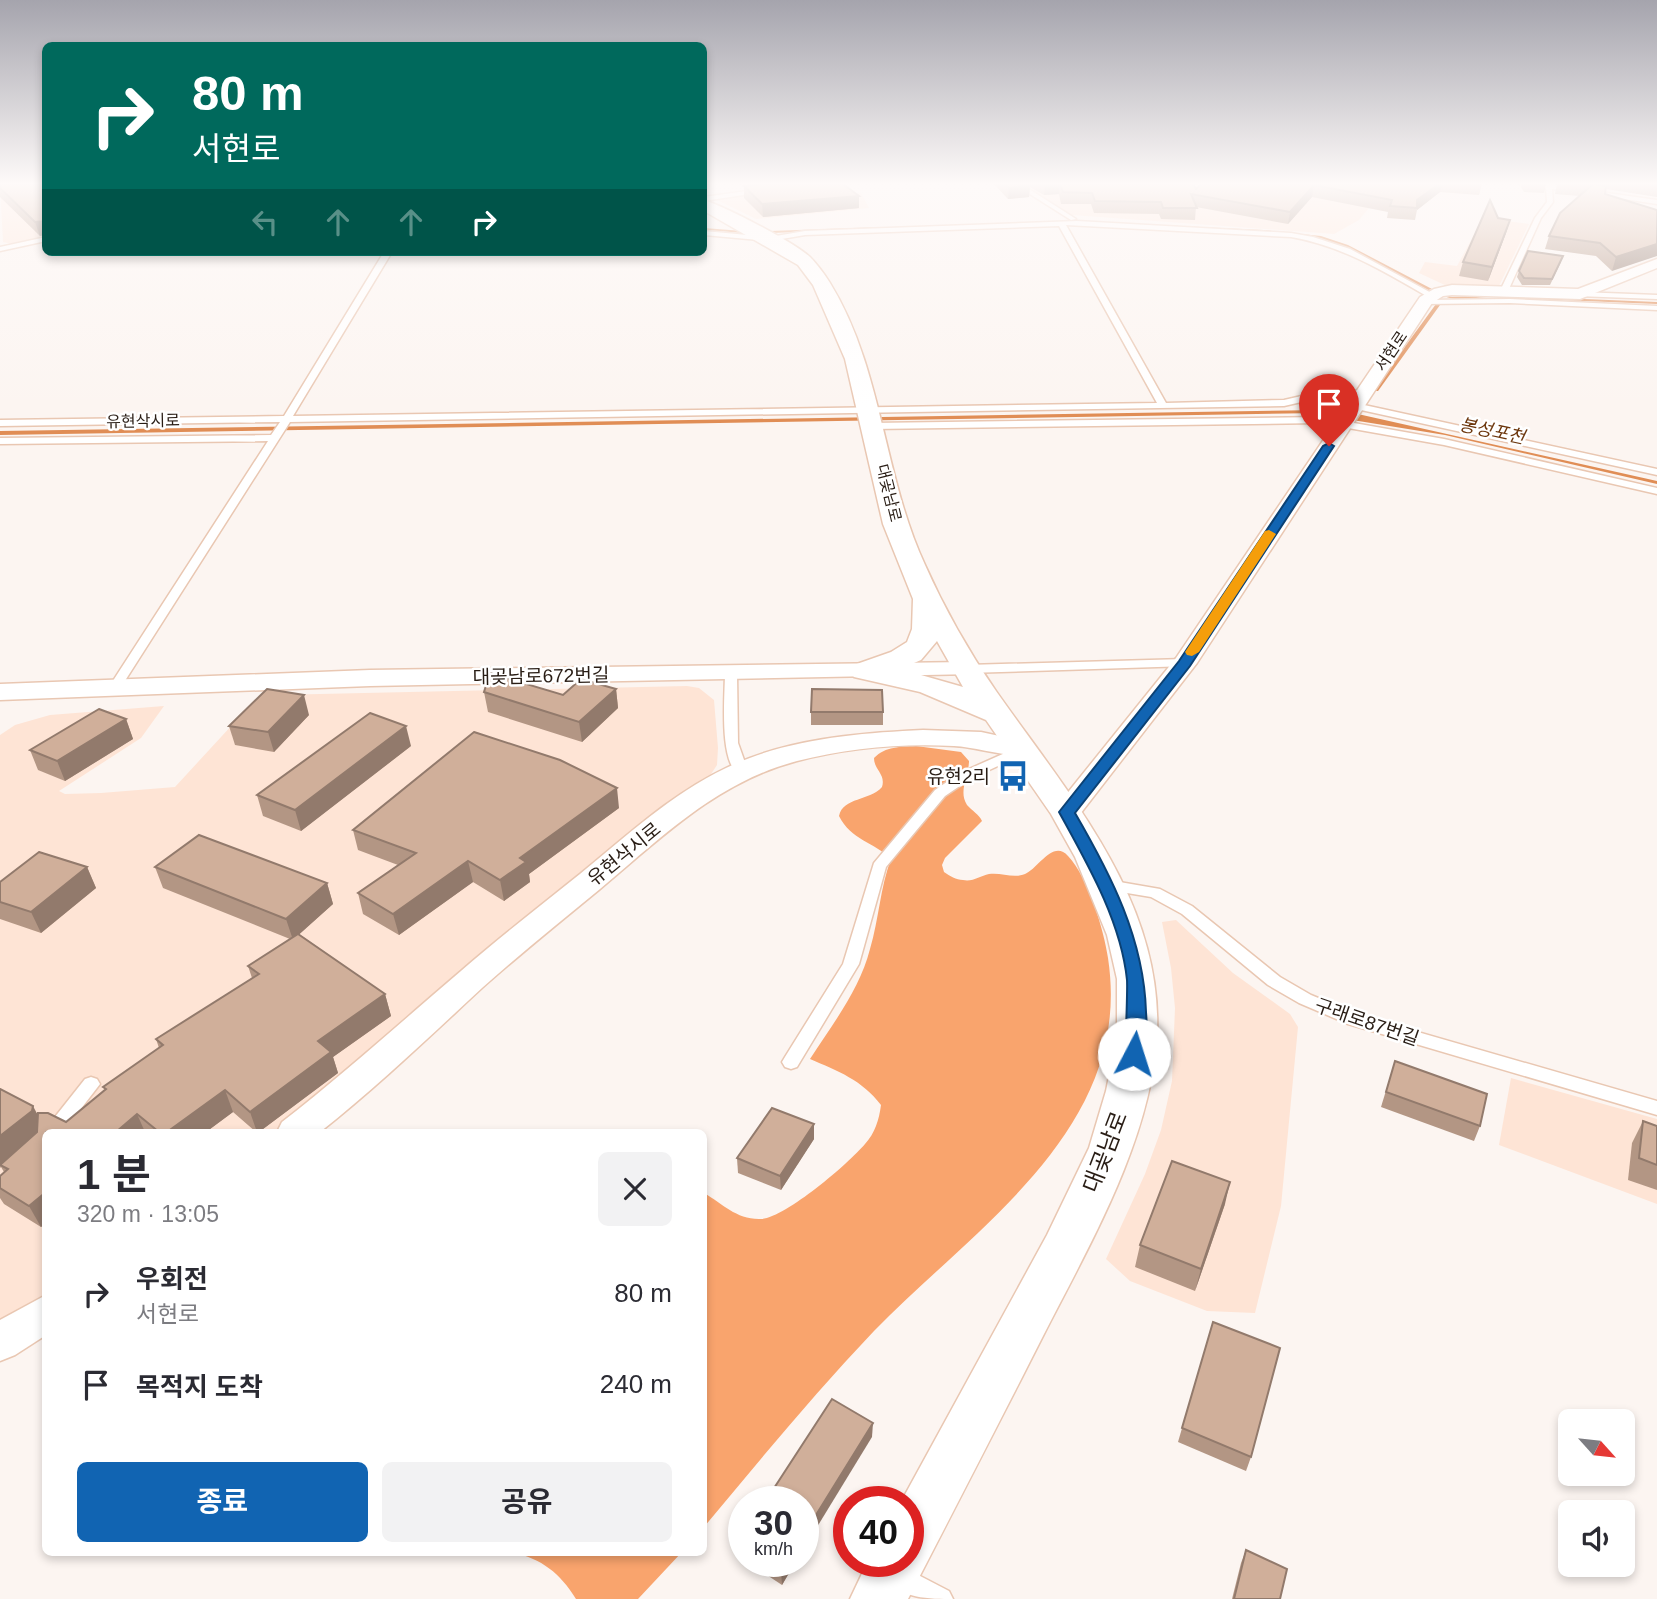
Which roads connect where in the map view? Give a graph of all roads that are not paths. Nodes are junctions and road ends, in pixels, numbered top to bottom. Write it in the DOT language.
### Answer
graph roads {
  1 [pos="384,259"];
  2 [pos="800,259"];
  3 [pos="1081,259"];
  4 [pos="1366,259"];
  5 [pos="1379,259"];
  6 [pos="1519,259"];
  7 [pos="1657,263"];
  8 [pos="1421,279"];
  9 [pos="1504,291"];
  10 [pos="1434,293"];
  11 [pos="1580,294"];
  12 [pos="1657,298"];
  13 [pos="1657,308"];
  14 [pos="1163,406"];
  15 [pos="1352,411"];
  16 [pos="871,419"];
  17 [pos="0,424"];
  18 [pos="281,428"];
  19 [pos="0,441"];
  20 [pos="1657,472"];
  21 [pos="1657,491"];
  22 [pos="927,598"];
  23 [pos="1185,663"];
  24 [pos="967,669"];
  25 [pos="864,671"];
  26 [pos="731,673"];
  27 [pos="115,687"];
  28 [pos="0,692"];
  29 [pos="1011,733"];
  30 [pos="741,771"];
  31 [pos="1067,812"];
  32 [pos="1104,885"];
  33 [pos="792,1062"];
  34 [pos="91,1084"];
  35 [pos="1657,1108"];
  36 [pos="55,1129"];
  37 [pos="299,1129"];
  38 [pos="42,1316"];
  39 [pos="0,1342"];
  40 [pos="924,1513"];
  41 [pos="906,1577"];
  42 [pos="940,1599"];
  1 -- 18 [label="lane"];
  2 -- 16 [label="street, 대곶남로"];
  3 -- 14 [label="lane"];
  4 -- 10 [label="lane"];
  5 -- 8 [label="lane"];
  6 -- 9 [label="lane"];
  7 -- 11 [label="street"];
  9 -- 10 [label="street"];
  9 -- 11 [label="street"];
  10 -- 13 [label="lane"];
  10 -- 15 [label="street, 서현로"];
  11 -- 12 [label="lane"];
  14 -- 15 [label="lane"];
  14 -- 16 [label="lane"];
  15 -- 16 [label="lane"];
  15 -- 20 [label="lane"];
  15 -- 21 [label="lane"];
  15 -- 23 [label="street, 서현로"];
  16 -- 18 [label="lane"];
  16 -- 22 [label="street, 대곶남로"];
  17 -- 18 [label="lane, 유현삭시로"];
  18 -- 19 [label="lane"];
  18 -- 27 [label="lane"];
  22 -- 24 [label="street, 대곶남로"];
  22 -- 25 [label="street"];
  23 -- 24 [label="lane"];
  23 -- 31 [label="street, 서현로"];
  24 -- 25 [label="street, 대곶남로672번길"];
  24 -- 29 [label="street, 대곶남로"];
  25 -- 26 [label="street, 대곶남로672번길"];
  25 -- 29 [label="street"];
  26 -- 27 [label="street, 대곶남로672번길"];
  26 -- 30 [label="lane"];
  27 -- 28 [label="street, 대곶남로672번길"];
  29 -- 30 [label="street, 유현삭시로"];
  29 -- 31 [label="street, 대곶남로"];
  29 -- 33 [label="lane"];
  30 -- 37 [label="street, 유현삭시로"];
  31 -- 32 [label="street, 대곶남로"];
  32 -- 35 [label="lane, 구래로87번길"];
  32 -- 40 [label="street, 대곶남로"];
  34 -- 36 [label="lane"];
  38 -- 39 [label="street"];
  41 -- 42 [label="lane, 대곶남로"];
}
